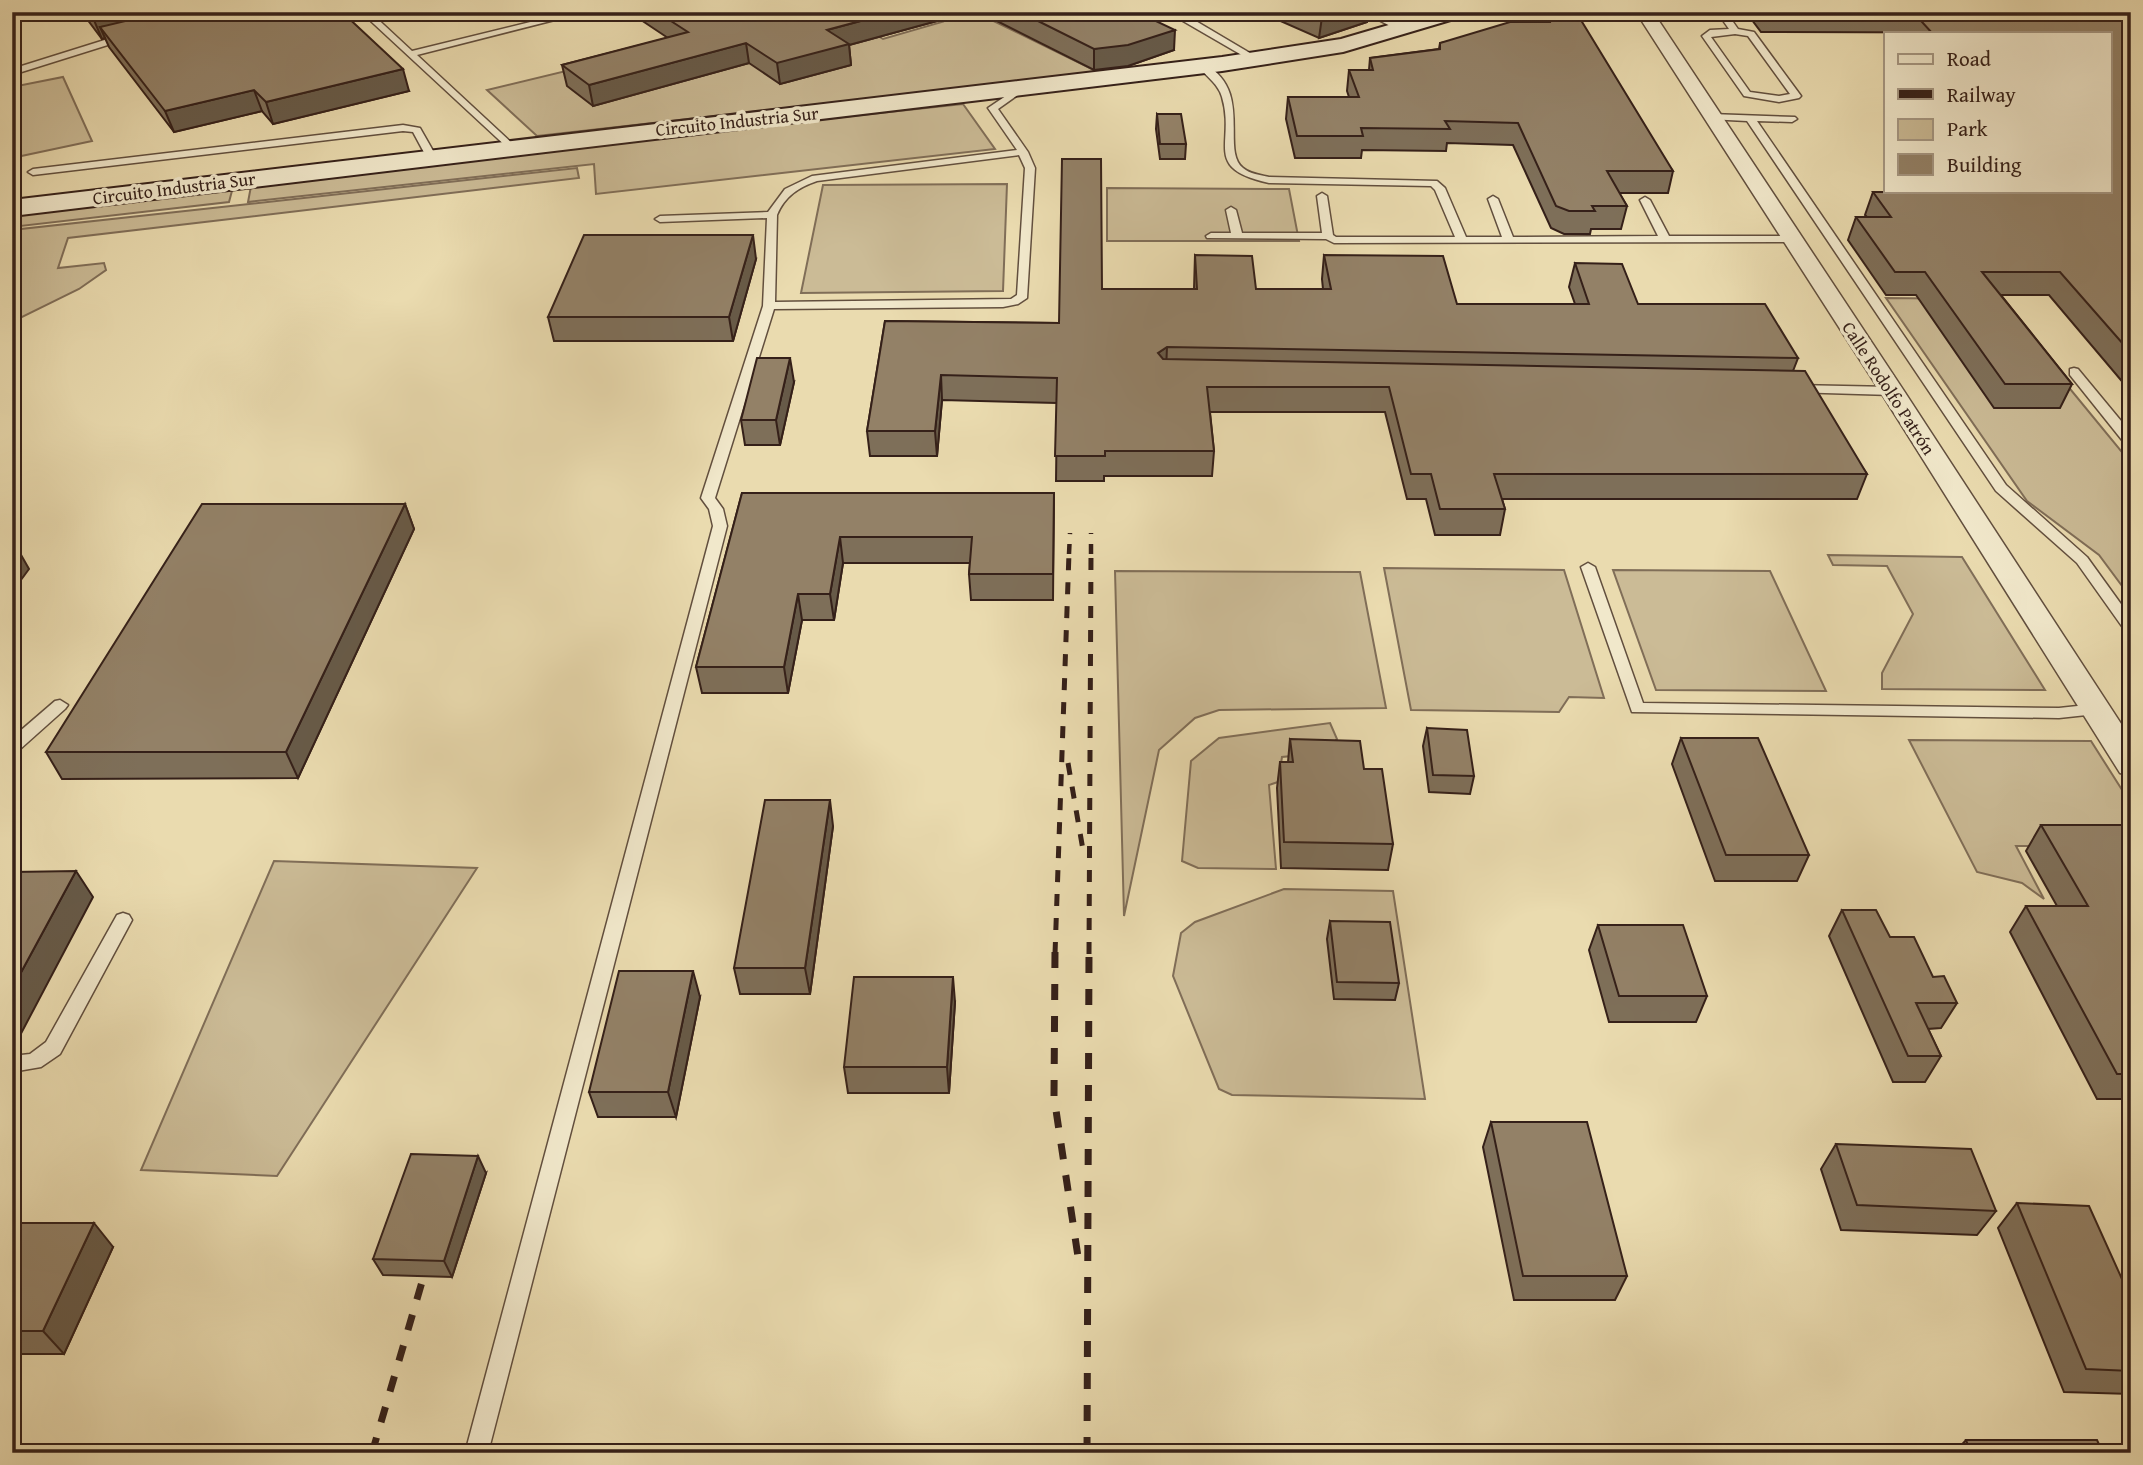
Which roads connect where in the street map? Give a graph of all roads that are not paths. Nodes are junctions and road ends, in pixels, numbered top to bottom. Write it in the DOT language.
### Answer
graph roads {
  1 [pos="365,12"];
  2 [pos="582,12"];
  3 [pos="1371,12"];
  4 [pos="1457,12"];
  5 [pos="1643,12"];
  6 [pos="1721,12"];
  7 [pos="2112,12"];
  8 [pos="1186,19"];
  9 [pos="2131,23"];
  10 [pos="1406,27"];
  11 [pos="1735,32"];
  12 [pos="138,34"];
  13 [pos="412,54"];
  14 [pos="1255,60"];
  15 [pos="1204,67"];
  16 [pos="12,72"];
  17 [pos="1019,90"];
  18 [pos="1710,117"];
  19 [pos="1749,117"];
  20 [pos="1792,119"];
  21 [pos="510,146"];
  22 [pos="1023,152"];
  23 [pos="431,156"];
  24 [pos="33,172"];
  25 [pos="1322,196"];
  26 [pos="1493,199"];
  27 [pos="1645,200"];
  28 [pos="12,208"];
  29 [pos="1231,209"];
  30 [pos="772,215"];
  31 [pos="660,219"];
  32 [pos="1237,235"];
  33 [pos="1211,236"];
  34 [pos="1328,236"];
  35 [pos="1791,239"];
  36 [pos="1462,240"];
  37 [pos="1509,240"];
  38 [pos="1665,240"];
  39 [pos="769,306"];
  40 [pos="2074,372"];
  41 [pos="1775,388"];
  42 [pos="1892,391"];
  43 [pos="2131,442"];
  44 [pos="1588,567"];
  45 [pos="2131,629"];
  46 [pos="60,705"];
  47 [pos="2096,709"];
  48 [pos="12,747"];
  49 [pos="2131,765"];
  50 [pos="123,919"];
  51 [pos="12,1064"];
  52 [pos="476,1453"];
  1 -- 13 [label="lane"];
  2 -- 13 [label="lane"];
  3 -- 10 [label="street"];
  4 -- 10 [label="main road, Circuito Industria Sur"];
  5 -- 18 [label="street, Calle Rodolfo Patrón"];
  6 -- 11 [label="lane"];
  7 -- 9 [label="lane"];
  8 -- 14 [label="lane"];
  10 -- 14 [label="main road, Circuito Industria Sur"];
  11 -- 11 [label="lane"];
  12 -- 16 [label="lane"];
  13 -- 21 [label="lane"];
  14 -- 15 [label="main road, Circuito Industria Sur"];
  15 -- 17 [label="main road, Circuito Industria Sur"];
  15 -- 36 [label="lane"];
  17 -- 21 [label="main road, Circuito Industria Sur"];
  17 -- 22 [label="lane"];
  18 -- 19 [label="lane"];
  18 -- 35 [label="street, Calle Rodolfo Patrón"];
  19 -- 20 [label="lane"];
  19 -- 45 [label="lane"];
  21 -- 23 [label="main road, Circuito Industria Sur"];
  22 -- 30 [label="lane"];
  22 -- 39 [label="lane"];
  23 -- 24 [label="lane"];
  23 -- 28 [label="main road, Circuito Industria Sur"];
  25 -- 34 [label="lane"];
  26 -- 37 [label="lane"];
  27 -- 38 [label="lane"];
  29 -- 32 [label="lane"];
  30 -- 31 [label="lane"];
  30 -- 39 [label="lane"];
  32 -- 33 [label="lane"];
  32 -- 34 [label="lane"];
  34 -- 36 [label="lane"];
  35 -- 38 [label="lane"];
  35 -- 42 [label="street, Calle Rodolfo Patrón"];
  36 -- 37 [label="lane"];
  37 -- 38 [label="lane"];
  39 -- 52 [label="lane"];
  40 -- 43 [label="lane"];
  41 -- 42 [label="lane"];
  42 -- 47 [label="street, Calle Rodolfo Patrón"];
  44 -- 47 [label="lane"];
  46 -- 48 [label="lane"];
  47 -- 49 [label="street, Calle Rodolfo Patrón"];
  50 -- 51 [label="lane"];
}
